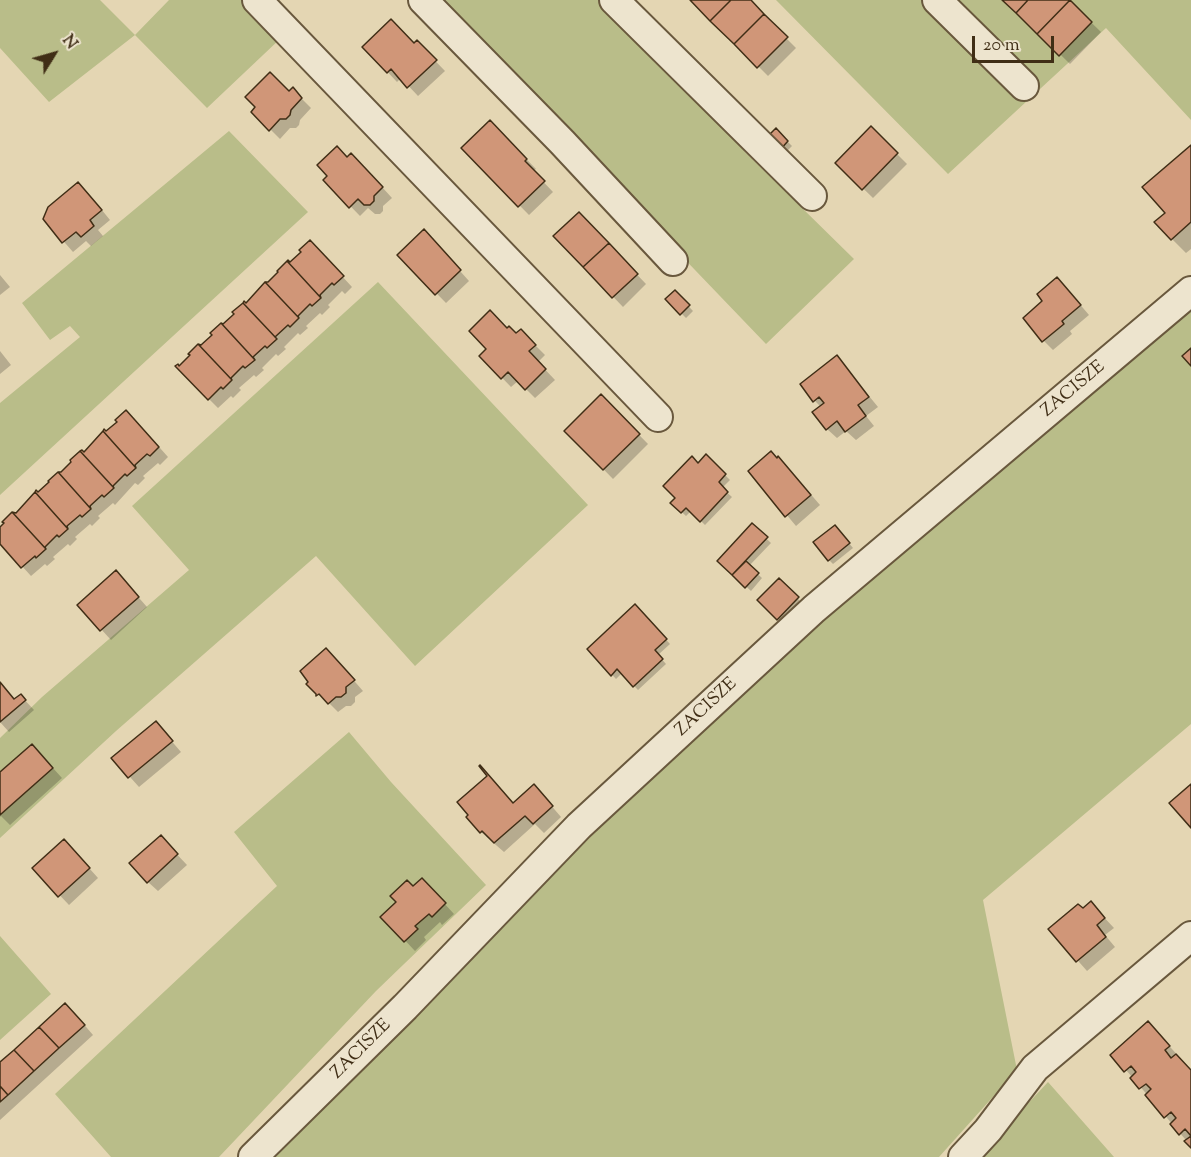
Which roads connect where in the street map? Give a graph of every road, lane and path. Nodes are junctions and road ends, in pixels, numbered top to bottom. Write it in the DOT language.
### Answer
graph roads {
  1 [pos="257,0"];
  2 [pos="423,0"];
  3 [pos="614,0"];
  4 [pos="937,0"];
  5 [pos="1024,86"];
  6 [pos="812,196"];
  7 [pos="673,261"];
  8 [pos="1191,291"];
  9 [pos="658,417"];
  10 [pos="1191,936"];
  11 [pos="253,1157"];
  12 [pos="963,1157"];
  1 -- 9 [label="street"];
  2 -- 7 [label="street"];
  3 -- 6 [label="street"];
  4 -- 5 [label="street"];
  8 -- 11 [label="street, ZACISZE"];
  10 -- 12 [label="street"];
}
